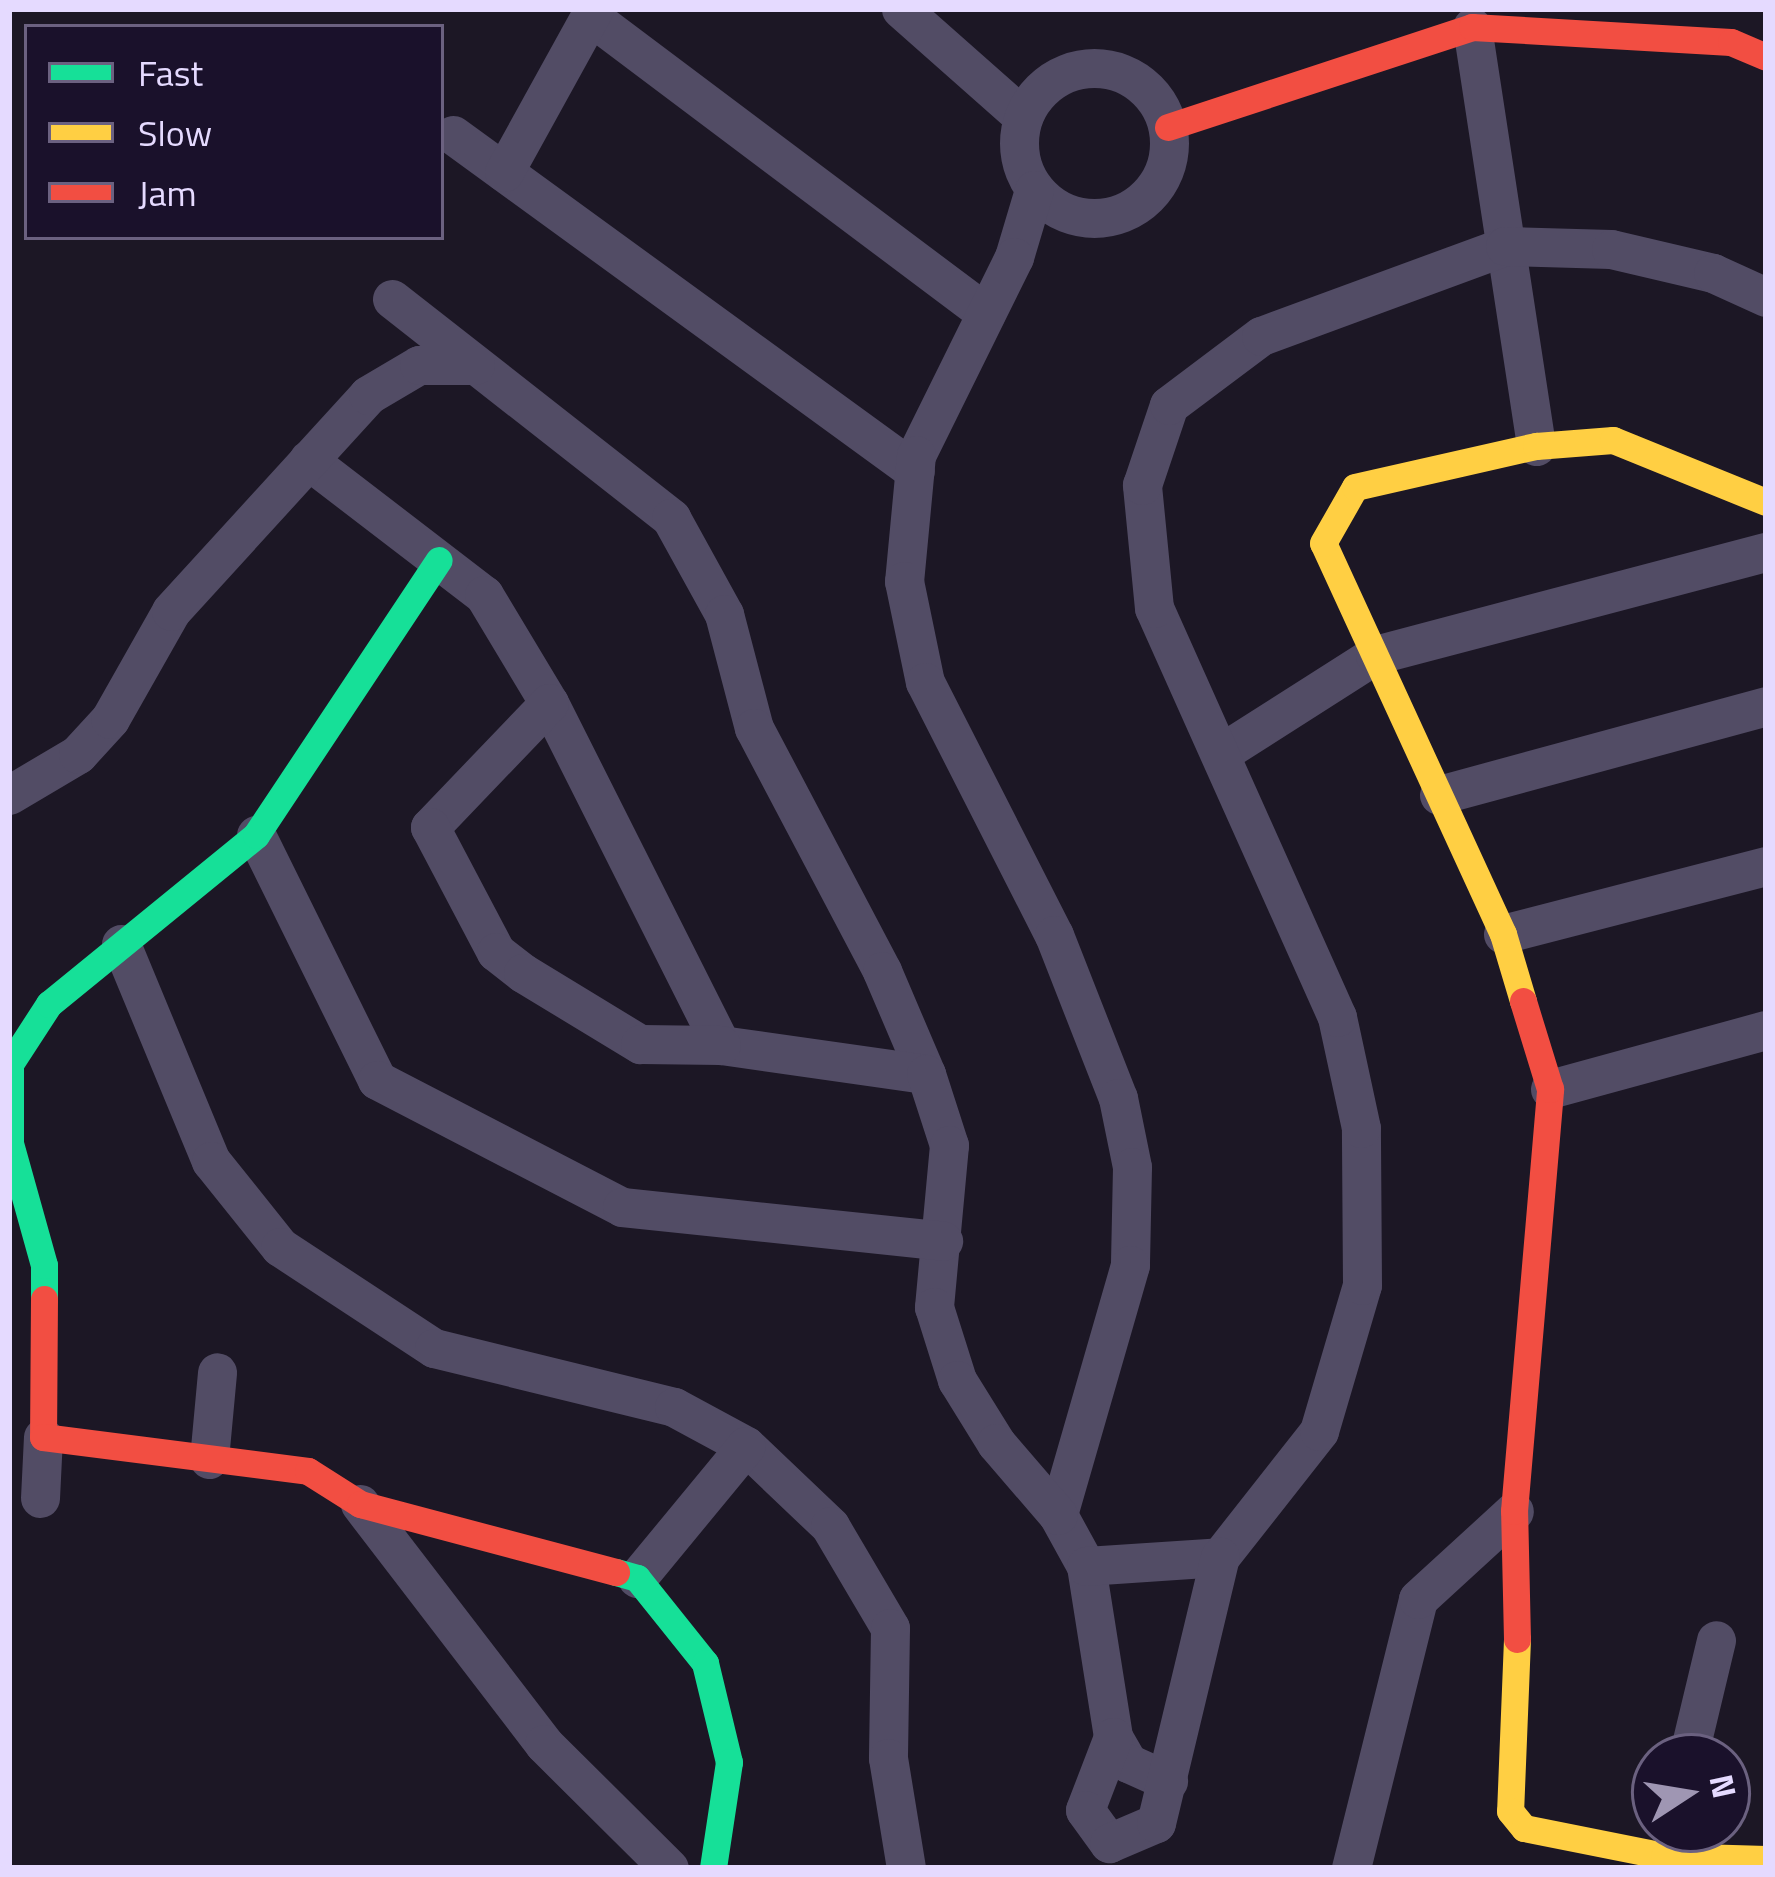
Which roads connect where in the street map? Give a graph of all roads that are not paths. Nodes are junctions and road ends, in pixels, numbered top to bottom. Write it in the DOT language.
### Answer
graph roads {
  1 [pos="901,9"];
  2 [pos="592,13"];
  3 [pos="1471,18"];
  4 [pos="1766,57"];
  5 [pos="1023,117"];
  6 [pos="1168,127"];
  7 [pos="453,136"];
  8 [pos="504,172"];
  9 [pos="1034,190"];
  10 [pos="1505,246"];
  11 [pos="1766,296"];
  12 [pos="392,299"];
  13 [pos="986,313"];
  14 [pos="475,364"];
  15 [pos="1536,446"];
  16 [pos="308,460"];
  17 [pos="915,471"];
  18 [pos="1766,502"];
  19 [pos="1766,552"];
  20 [pos="439,560"];
  21 [pos="1375,655"];
  22 [pos="549,703"];
  23 [pos="1766,706"];
  24 [pos="1221,753"];
  25 [pos="9,795"];
  26 [pos="1439,795"];
  27 [pos="256,836"];
  28 [pos="1766,866"];
  29 [pos="1503,934"];
  30 [pos="122,944"];
  31 [pos="1766,1030"];
  32 [pos="721,1045"];
  33 [pos="926,1074"];
  34 [pos="1550,1089"];
  35 [pos="943,1241"];
  36 [pos="217,1372"];
  37 [pos="43,1437"];
  38 [pos="746,1446"];
  39 [pos="209,1459"];
  40 [pos="40,1498"];
  41 [pos="360,1504"];
  42 [pos="1514,1511"];
  43 [pos="1058,1515"];
  44 [pos="1220,1557"];
  45 [pos="1086,1566"];
  46 [pos="637,1578"];
  47 [pos="1716,1640"];
  48 [pos="1694,1733"];
  49 [pos="1113,1737"];
  50 [pos="1168,1781"];
  51 [pos="1631,1838"];
  52 [pos="1731,1853"];
  53 [pos="1766,1859"];
  54 [pos="669,1868"];
  55 [pos="713,1868"];
  56 [pos="906,1868"];
  57 [pos="1351,1868"];
  1 -- 5 [label="street"];
  2 -- 8 [label="street"];
  2 -- 13 [label="street"];
  3 -- 4 [label="street"];
  3 -- 6 [label="street"];
  3 -- 10 [label="street"];
  5 -- 6 [label="street"];
  5 -- 9 [label="street"];
  6 -- 9 [label="street"];
  7 -- 8 [label="street"];
  8 -- 17 [label="street"];
  9 -- 13 [label="street"];
  10 -- 11 [label="street"];
  10 -- 15 [label="street"];
  10 -- 24 [label="street"];
  12 -- 14 [label="street"];
  13 -- 17 [label="street"];
  14 -- 16 [label="street"];
  14 -- 33 [label="street"];
  15 -- 18 [label="street"];
  15 -- 21 [label="street"];
  16 -- 20 [label="street"];
  16 -- 25 [label="street"];
  17 -- 43 [label="street"];
  19 -- 21 [label="street"];
  20 -- 22 [label="street"];
  20 -- 27 [label="street"];
  21 -- 24 [label="street"];
  21 -- 26 [label="street"];
  22 -- 32 [label="street"];
  22 -- 32 [label="street"];
  23 -- 26 [label="street"];
  24 -- 44 [label="street"];
  26 -- 29 [label="street"];
  27 -- 30 [label="street"];
  27 -- 35 [label="street"];
  28 -- 29 [label="street"];
  29 -- 34 [label="street"];
  30 -- 37 [label="street"];
  30 -- 38 [label="street"];
  31 -- 34 [label="street"];
  32 -- 33 [label="street"];
  33 -- 35 [label="street"];
  34 -- 42 [label="street"];
  35 -- 43 [label="street"];
  36 -- 39 [label="street"];
  37 -- 39 [label="street"];
  37 -- 40 [label="street"];
  38 -- 46 [label="street"];
  38 -- 56 [label="street"];
  39 -- 41 [label="street"];
  41 -- 46 [label="street"];
  41 -- 54 [label="street"];
  42 -- 51 [label="street"];
  42 -- 57 [label="street"];
  43 -- 45 [label="street"];
  44 -- 45 [label="street"];
  44 -- 50 [label="street"];
  45 -- 49 [label="street"];
  46 -- 55 [label="street"];
  47 -- 48 [label="street"];
  49 -- 50 [label="street"];
  49 -- 50 [label="street"];
  52 -- 53 [label="street"];
}
